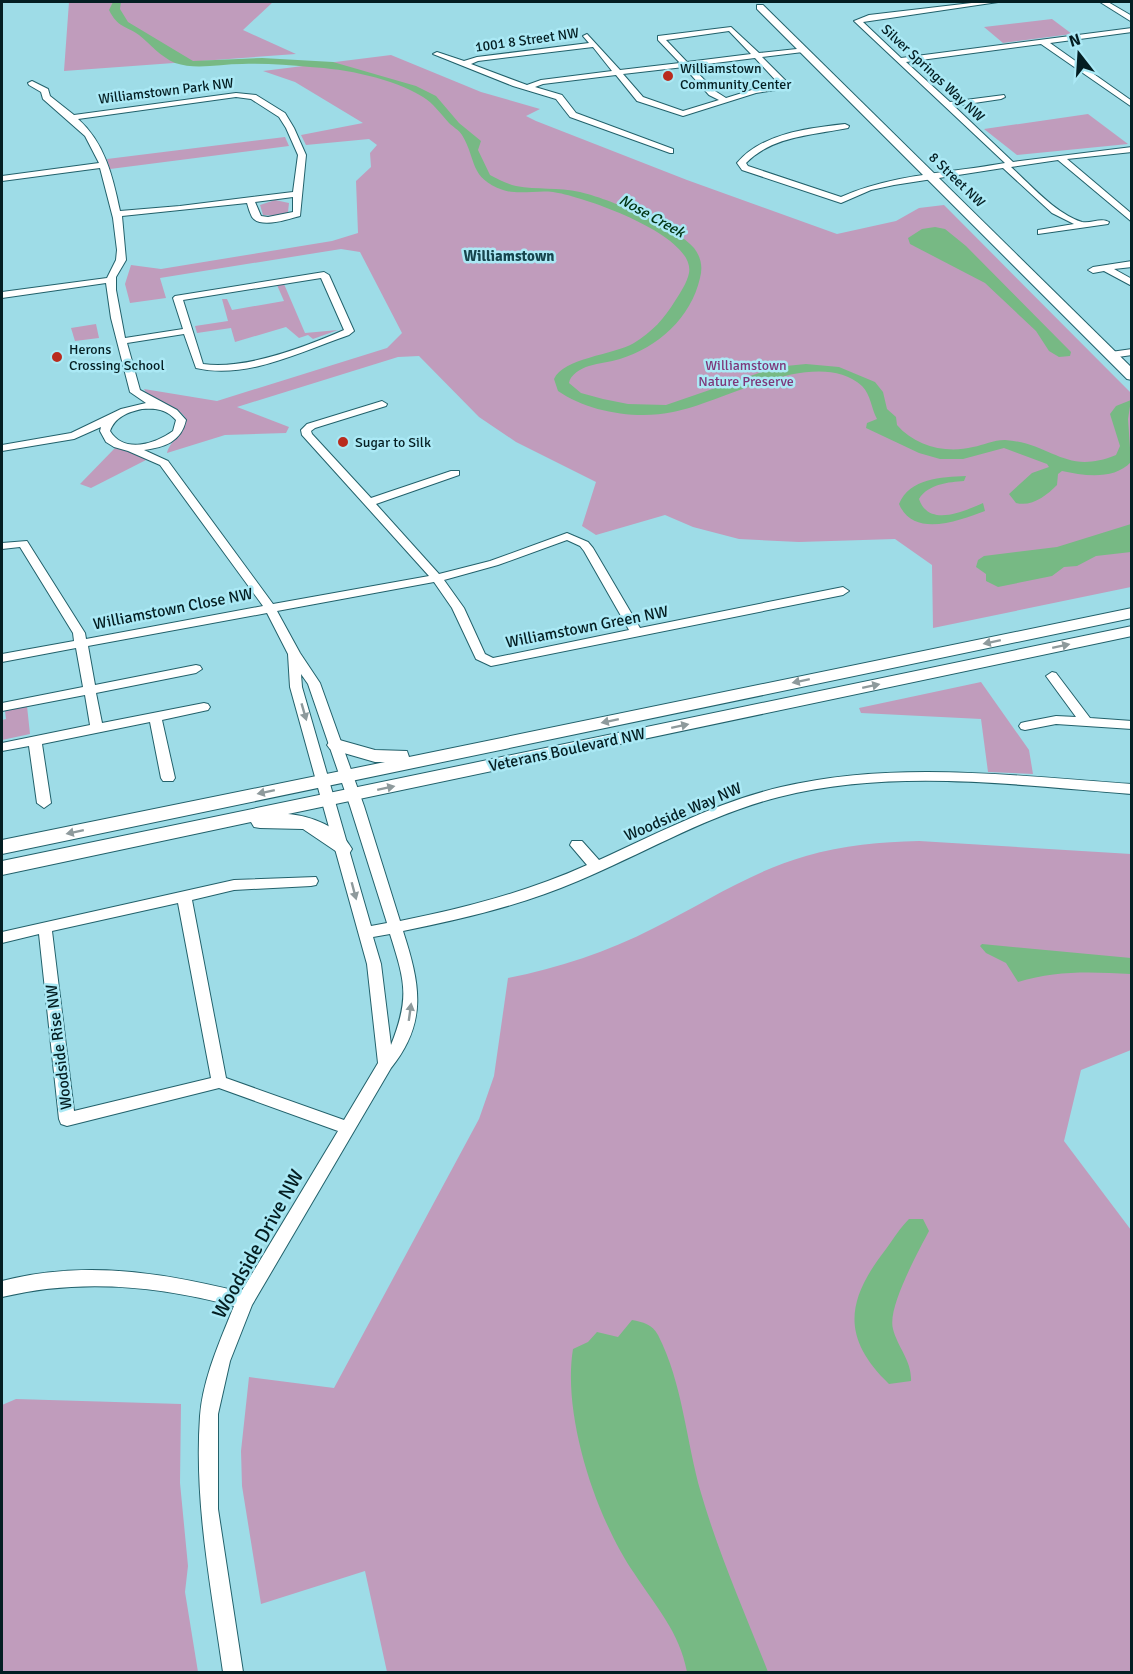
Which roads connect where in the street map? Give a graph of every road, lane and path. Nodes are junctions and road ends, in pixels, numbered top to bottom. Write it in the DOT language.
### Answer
graph roads {
  1 [pos="994,2"];
  2 [pos="1104,2"];
  3 [pos="757,4"];
  4 [pos="1131,20"];
  5 [pos="1131,30"];
  6 [pos="587,36"];
  7 [pos="1042,41"];
  8 [pos="594,45"];
  9 [pos="805,52"];
  10 [pos="437,54"];
  11 [pos="761,57"];
  12 [pos="900,60"];
  13 [pos="464,64"];
  14 [pos="686,66"];
  15 [pos="618,72"];
  16 [pos="32,83"];
  17 [pos="529,87"];
  18 [pos="1000,97"];
  19 [pos="725,100"];
  20 [pos="948,105"];
  21 [pos="1131,105"];
  22 [pos="71,118"];
  23 [pos="845,126"];
  24 [pos="1131,149"];
  25 [pos="670,151"];
  26 [pos="1060,157"];
  27 [pos="1007,164"];
  28 [pos="103,165"];
  29 [pos="930,176"];
  30 [pos="2,179"];
  31 [pos="297,194"];
  32 [pos="250,201"];
  33 [pos="1055,211"];
  34 [pos="116,214"];
  35 [pos="1131,219"];
  36 [pos="1105,222"];
  37 [pos="1082,225"];
  38 [pos="1066,228"];
  39 [pos="1041,232"];
  40 [pos="1128,264"];
  41 [pos="1106,268"];
  42 [pos="1093,270"];
  43 [pos="1131,278"];
  44 [pos="111,280"];
  45 [pos="1131,283"];
  46 [pos="2,295"];
  47 [pos="188,331"];
  48 [pos="123,341"];
  49 [pos="1131,352"];
  50 [pos="1114,358"];
  51 [pos="1131,359"];
  52 [pos="1131,376"];
  53 [pos="135,392"];
  54 [pos="382,404"];
  55 [pos="159,406"];
  56 [pos="115,416"];
  57 [pos="74,436"];
  58 [pos="172,437"];
  59 [pos="116,443"];
  60 [pos="128,447"];
  61 [pos="2,448"];
  62 [pos="164,463"];
  63 [pos="455,473"];
  64 [pos="368,503"];
  65 [pos="2,546"];
  66 [pos="437,578"];
  67 [pos="843,591"];
  68 [pos="270,608"];
  69 [pos="1131,613"];
  70 [pos="1131,631"];
  71 [pos="637,634"];
  72 [pos="82,643"];
  73 [pos="294,654"];
  74 [pos="2,658"];
  75 [pos="196,669"];
  76 [pos="1052,676"];
  77 [pos="90,689"];
  78 [pos="2,707"];
  79 [pos="204,707"];
  80 [pos="155,717"];
  81 [pos="1086,722"];
  82 [pos="1131,725"];
  83 [pos="1024,726"];
  84 [pos="97,728"];
  85 [pos="35,740"];
  86 [pos="336,745"];
  87 [pos="2,747"];
  88 [pos="460,752"];
  89 [pos="347,775"];
  90 [pos="168,778"];
  91 [pos="323,780"];
  92 [pos="1131,789"];
  93 [pos="353,794"];
  94 [pos="329,800"];
  95 [pos="44,803"];
  96 [pos="204,825"];
  97 [pos="577,845"];
  98 [pos="2,847"];
  99 [pos="343,849"];
  100 [pos="597,867"];
  101 [pos="2,868"];
  102 [pos="311,881"];
  103 [pos="184,896"];
  104 [pos="396,927"];
  105 [pos="45,928"];
  106 [pos="365,933"];
  107 [pos="2,938"];
  108 [pos="386,1064"];
  109 [pos="219,1082"];
  110 [pos="348,1128"];
  111 [pos="2,1289"];
  112 [pos="245,1301"];
  113 [pos="233,1672"];
  1 -- 12 [label="street, Silver Springs Way NW"];
  2 -- 4 [label="street"];
  3 -- 9 [label="main road, 8 Street NW"];
  5 -- 7 [label="street"];
  6 -- 8 [label="street, 1001 8 Street NW"];
  7 -- 12 [label="street"];
  7 -- 21 [label="street"];
  8 -- 13 [label="street, 1001 8 Street NW"];
  8 -- 15 [label="street, 1001 8 Street NW"];
  9 -- 11 [label="street"];
  9 -- 29 [label="main road, 8 Street NW"];
  10 -- 13 [label="street, 1001 8 Street NW"];
  11 -- 14 [label="street"];
  11 -- 14 [label="street, 1001 8 Street NW"];
  11 -- 19 [label="street, 1001 8 Street NW"];
  12 -- 20 [label="street, Silver Springs Way NW"];
  13 -- 17 [label="street, 1001 8 Street NW"];
  14 -- 15 [label="street"];
  14 -- 19 [label="street, 1001 8 Street NW"];
  15 -- 17 [label="street"];
  15 -- 19 [label="street, 1001 8 Street NW"];
  16 -- 22 [label="street"];
  17 -- 25 [label="street, 1001 8 Street NW"];
  18 -- 20 [label="street"];
  20 -- 27 [label="street, Silver Springs Way NW"];
  22 -- 28 [label="street"];
  22 -- 31 [label="street, Williamstown Park NW"];
  23 -- 29 [label="street"];
  24 -- 26 [label="street"];
  26 -- 27 [label="street"];
  26 -- 35 [label="street"];
  27 -- 29 [label="street"];
  27 -- 33 [label="street, Silver Springs Way NW"];
  28 -- 30 [label="street"];
  28 -- 34 [label="street"];
  29 -- 50 [label="main road, 8 Street NW"];
  31 -- 32 [label="street"];
  31 -- 32 [label="street, Williamstown Park NW"];
  32 -- 34 [label="street"];
  33 -- 37 [label="street, Silver Springs Way NW"];
  33 -- 38 [label="street, Silver Springs Way NW"];
  34 -- 44 [label="street"];
  36 -- 37 [label="street"];
  37 -- 38 [label="street"];
  38 -- 39 [label="street"];
  40 -- 41 [label="street"];
  40 -- 43 [label="street"];
  41 -- 42 [label="street"];
  41 -- 45 [label="street"];
  44 -- 46 [label="street"];
  44 -- 48 [label="street"];
  47 -- 47 [label="street"];
  47 -- 48 [label="street"];
  48 -- 53 [label="street"];
  49 -- 50 [label="street"];
  50 -- 51 [label="street"];
  50 -- 52 [label="main road, 8 Street NW"];
  53 -- 55 [label="street"];
  53 -- 56 [label="street"];
  54 -- 64 [label="street, Williamstown Green NW"];
  55 -- 56 [label="street"];
  55 -- 58 [label="street"];
  56 -- 57 [label="street"];
  56 -- 59 [label="street"];
  57 -- 59 [label="street"];
  57 -- 61 [label="street"];
  58 -- 60 [label="street"];
  58 -- 62 [label="street"];
  59 -- 60 [label="street"];
  60 -- 62 [label="street"];
  62 -- 68 [label="street, Woodside Drive NW"];
  63 -- 64 [label="street"];
  64 -- 66 [label="street, Williamstown Green NW"];
  65 -- 72 [label="street, Williamstown Close NW"];
  66 -- 68 [label="street, Williamstown Close NW"];
  66 -- 71 [label="street, Williamstown Green NW"];
  66 -- 71 [label="street, Williamstown Close NW"];
  67 -- 71 [label="street, Williamstown Green NW"];
  68 -- 72 [label="street, Williamstown Close NW"];
  68 -- 73 [label="street, Woodside Drive NW"];
  69 -- 88 [label="main road, Veterans Boulevard NW, one-way"];
  93 -- 70 [label="main road, Veterans Boulevard NW, one-way"];
  72 -- 74 [label="street, Williamstown Close NW"];
  72 -- 77 [label="street"];
  73 -- 86 [label="street, Woodside Drive NW"];
  73 -- 91 [label="street, one-way"];
  75 -- 77 [label="street"];
  76 -- 81 [label="street"];
  77 -- 78 [label="street"];
  77 -- 84 [label="street"];
  79 -- 80 [label="street"];
  80 -- 84 [label="street"];
  80 -- 90 [label="street"];
  81 -- 82 [label="street"];
  81 -- 83 [label="street"];
  84 -- 85 [label="street"];
  85 -- 87 [label="street"];
  85 -- 95 [label="street"];
  86 -- 88 [label="main road"];
  86 -- 89 [label="street, Woodside Drive NW"];
  88 -- 89 [label="main road, Veterans Boulevard NW"];
  89 -- 91 [label="main road, Veterans Boulevard NW"];
  89 -- 93 [label="street, Woodside Drive NW"];
  91 -- 94 [label="street"];
  91 -- 98 [label="main road, Veterans Boulevard NW, one-way"];
  92 -- 100 [label="street, Woodside Way NW"];
  93 -- 94 [label="main road, Veterans Boulevard NW"];
  93 -- 104 [label="street, Woodside Drive NW"];
  94 -- 96 [label="main road, Veterans Boulevard NW"];
  94 -- 99 [label="street"];
  96 -- 99 [label="main road"];
  96 -- 101 [label="main road, Veterans Boulevard NW"];
  97 -- 100 [label="street"];
  99 -- 106 [label="street, one-way"];
  100 -- 104 [label="street, Woodside Way NW"];
  102 -- 103 [label="street"];
  103 -- 105 [label="street"];
  103 -- 109 [label="street"];
  104 -- 106 [label="street, Woodside Way NW"];
  108 -- 104 [label="street, Woodside Drive NW, one-way"];
  105 -- 107 [label="street"];
  105 -- 109 [label="street, Woodside Rise NW"];
  106 -- 108 [label="street"];
  108 -- 110 [label="street, Woodside Drive NW"];
  109 -- 110 [label="street"];
  110 -- 112 [label="street, Woodside Drive NW"];
  111 -- 112 [label="street"];
  112 -- 113 [label="street, Woodside Drive NW"];
}
